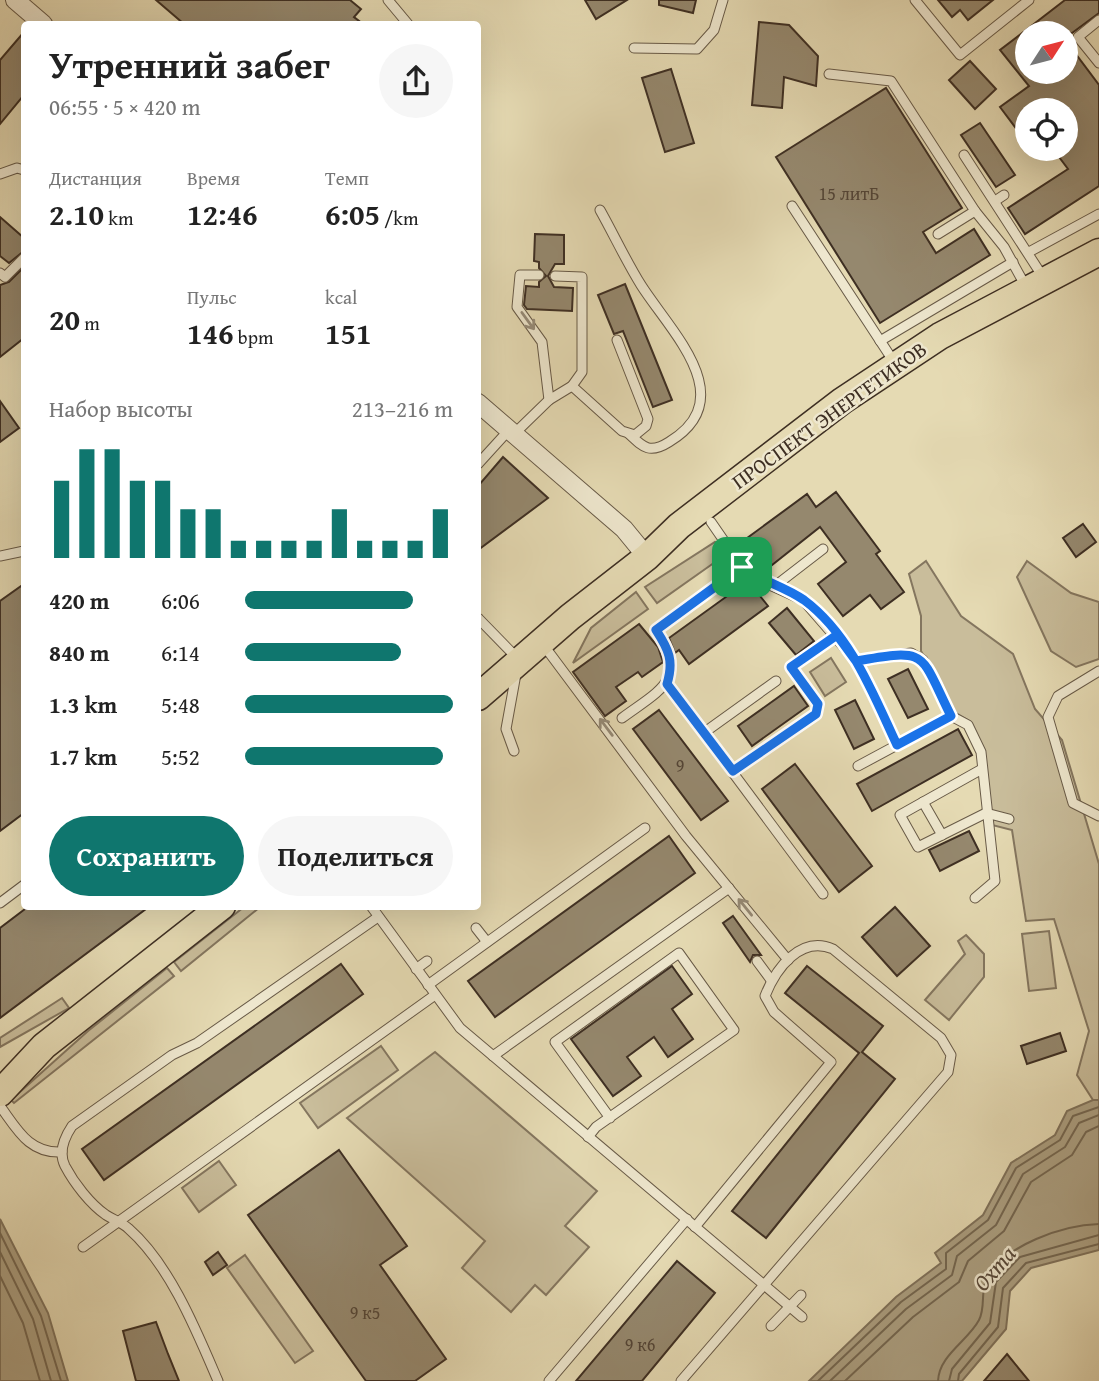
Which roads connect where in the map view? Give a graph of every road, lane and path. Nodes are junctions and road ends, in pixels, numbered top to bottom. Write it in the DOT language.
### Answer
graph roads {
  1 [pos="15,0"];
  2 [pos="388,0"];
  3 [pos="723,0"];
  4 [pos="915,0"];
  5 [pos="1029,0"];
  6 [pos="1099,20"];
  7 [pos="40,21"];
  8 [pos="406,21"];
  9 [pos="634,48"];
  10 [pos="1099,63"];
  11 [pos="829,74"];
  12 [pos="964,155"];
  13 [pos="21,170"];
  14 [pos="0,174"];
  15 [pos="1004,195"];
  16 [pos="995,201"];
  17 [pos="792,206"];
  18 [pos="600,210"];
  19 [pos="975,211"];
  20 [pos="1099,214"];
  21 [pos="938,234"];
  22 [pos="1029,252"];
  23 [pos="1099,252"];
  24 [pos="21,261"];
  25 [pos="1013,262"];
  26 [pos="1099,271"];
  27 [pos="0,273"];
  28 [pos="539,275"];
  29 [pos="555,276"];
  30 [pos="1036,284"];
  31 [pos="617,340"];
  32 [pos="880,341"];
  33 [pos="894,364"];
  34 [pos="572,386"];
  35 [pos="549,400"];
  36 [pos="481,406"];
  37 [pos="511,432"];
  38 [pos="628,434"];
  39 [pos="481,461"];
  40 [pos="711,522"];
  41 [pos="822,549"];
  42 [pos="21,552"];
  43 [pos="0,556"];
  44 [pos="647,557"];
  45 [pos="742,567"];
  46 [pos="775,586"];
  47 [pos="481,621"];
  48 [pos="837,635"];
  49 [pos="541,641"];
  50 [pos="519,660"];
  51 [pos="856,661"];
  52 [pos="1099,671"];
  53 [pos="776,681"];
  54 [pos="667,684"];
  55 [pos="481,694"];
  56 [pos="951,716"];
  57 [pos="622,718"];
  58 [pos="705,732"];
  59 [pos="897,745"];
  60 [pos="514,751"];
  61 [pos="858,766"];
  62 [pos="982,769"];
  63 [pos="733,771"];
  64 [pos="923,802"];
  65 [pos="986,813"];
  66 [pos="1099,816"];
  67 [pos="1009,819"];
  68 [pos="645,828"];
  69 [pos="942,835"];
  70 [pos="21,886"];
  71 [pos="729,888"];
  72 [pos="823,894"];
  73 [pos="975,898"];
  74 [pos="0,903"];
  75 [pos="217,910"];
  76 [pos="374,910"];
  77 [pos="378,917"];
  78 [pos="477,928"];
  79 [pos="487,943"];
  80 [pos="788,960"];
  81 [pos="427,961"];
  82 [pos="757,961"];
  83 [pos="416,969"];
  84 [pos="771,980"];
  85 [pos="428,985"];
  86 [pos="435,995"];
  87 [pos="44,1046"];
  88 [pos="493,1056"];
  89 [pos="0,1066"];
  90 [pos="0,1093"];
  91 [pos="0,1106"];
  92 [pos="610,1118"];
  93 [pos="588,1137"];
  94 [pos="62,1152"];
  95 [pos="687,1219"];
  96 [pos="117,1221"];
  97 [pos="695,1227"];
  98 [pos="83,1247"];
  99 [pos="763,1285"];
  100 [pos="801,1295"];
  101 [pos="788,1306"];
  102 [pos="802,1317"];
  103 [pos="771,1326"];
  104 [pos="218,1381"];
  105 [pos="549,1381"];
  106 [pos="681,1381"];
  1 -- 7 [label="street"];
  2 -- 8 [label="lane"];
  3 -- 9 [label="lane"];
  4 -- 5 [label="lane"];
  6 -- 10 [label="lane"];
  11 -- 19 [label="lane"];
  12 -- 16 [label="lane"];
  13 -- 14 [label="lane"];
  15 -- 16 [label="lane"];
  16 -- 22 [label="lane"];
  17 -- 32 [label="lane"];
  18 -- 38 [label="lane"];
  19 -- 21 [label="lane"];
  19 -- 25 [label="lane"];
  20 -- 22 [label="lane"];
  22 -- 30 [label="lane"];
  23 -- 30 [label="main road, ПРОСПЕКТ ЭНЕРГЕТИКОВ"];
  24 -- 27 [label="lane"];
  25 -- 30 [label="lane"];
  25 -- 32 [label="lane"];
  26 -- 40 [label="main road, ПРОСПЕКТ ЭНЕРГЕТИКОВ"];
  28 -- 35 [label="lane, one-way"];
  29 -- 34 [label="lane"];
  30 -- 33 [label="main road, ПРОСПЕКТ ЭНЕРГЕТИКОВ"];
  31 -- 38 [label="lane"];
  32 -- 33 [label="lane"];
  33 -- 44 [label="main road, ПРОСПЕКТ ЭНЕРГЕТИКОВ"];
  34 -- 35 [label="lane"];
  34 -- 38 [label="lane"];
  35 -- 37 [label="lane"];
  36 -- 37 [label="street"];
  37 -- 39 [label="lane"];
  37 -- 44 [label="street"];
  40 -- 44 [label="main road, ПРОСПЕКТ ЭНЕРГЕТИКОВ"];
  40 -- 45 [label="lane"];
  41 -- 46 [label="lane"];
  42 -- 43 [label="lane"];
  44 -- 49 [label="main road, ПРОСПЕКТ ЭНЕРГЕТИКОВ"];
  45 -- 46 [label="lane"];
  45 -- 54 [label="lane"];
  46 -- 48 [label="lane"];
  47 -- 50 [label="lane"];
  48 -- 51 [label="lane"];
  48 -- 63 [label="lane"];
  49 -- 50 [label="main road, ПРОСПЕКТ ЭНЕРГЕТИКОВ"];
  71 -- 49 [label="lane, one-way"];
  50 -- 55 [label="main road, ПРОСПЕКТ ЭНЕРГЕТИКОВ"];
  50 -- 60 [label="lane"];
  51 -- 56 [label="lane"];
  51 -- 59 [label="lane"];
  52 -- 66 [label="lane"];
  53 -- 58 [label="lane"];
  54 -- 57 [label="lane"];
  54 -- 58 [label="lane"];
  56 -- 59 [label="lane"];
  56 -- 62 [label="lane"];
  58 -- 63 [label="lane"];
  59 -- 61 [label="lane"];
  62 -- 64 [label="lane"];
  62 -- 65 [label="lane"];
  63 -- 72 [label="lane"];
  64 -- 69 [label="lane"];
  64 -- 69 [label="lane"];
  65 -- 67 [label="lane"];
  65 -- 69 [label="lane"];
  65 -- 73 [label="lane"];
  68 -- 79 [label="lane"];
  70 -- 74 [label="lane"];
  80 -- 71 [label="lane, one-way"];
  71 -- 88 [label="lane"];
  75 -- 87 [label="main road"];
  76 -- 77 [label="lane"];
  77 -- 83 [label="lane"];
  77 -- 94 [label="lane"];
  78 -- 79 [label="lane"];
  79 -- 85 [label="lane"];
  80 -- 84 [label="lane"];
  80 -- 99 [label="lane"];
  81 -- 83 [label="lane"];
  82 -- 84 [label="lane"];
  83 -- 85 [label="lane"];
  84 -- 97 [label="lane"];
  85 -- 86 [label="lane"];
  86 -- 88 [label="lane"];
  86 -- 96 [label="lane"];
  87 -- 89 [label="main road"];
  87 -- 90 [label="main road"];
  88 -- 93 [label="lane"];
  91 -- 94 [label="lane"];
  92 -- 92 [label="lane"];
  92 -- 93 [label="lane"];
  93 -- 95 [label="lane"];
  94 -- 96 [label="lane"];
  95 -- 97 [label="lane"];
  95 -- 105 [label="lane"];
  96 -- 98 [label="lane"];
  96 -- 104 [label="lane"];
  97 -- 99 [label="lane"];
  99 -- 101 [label="lane"];
  99 -- 106 [label="lane"];
  100 -- 101 [label="lane"];
  101 -- 102 [label="lane"];
  101 -- 103 [label="lane"];
}
